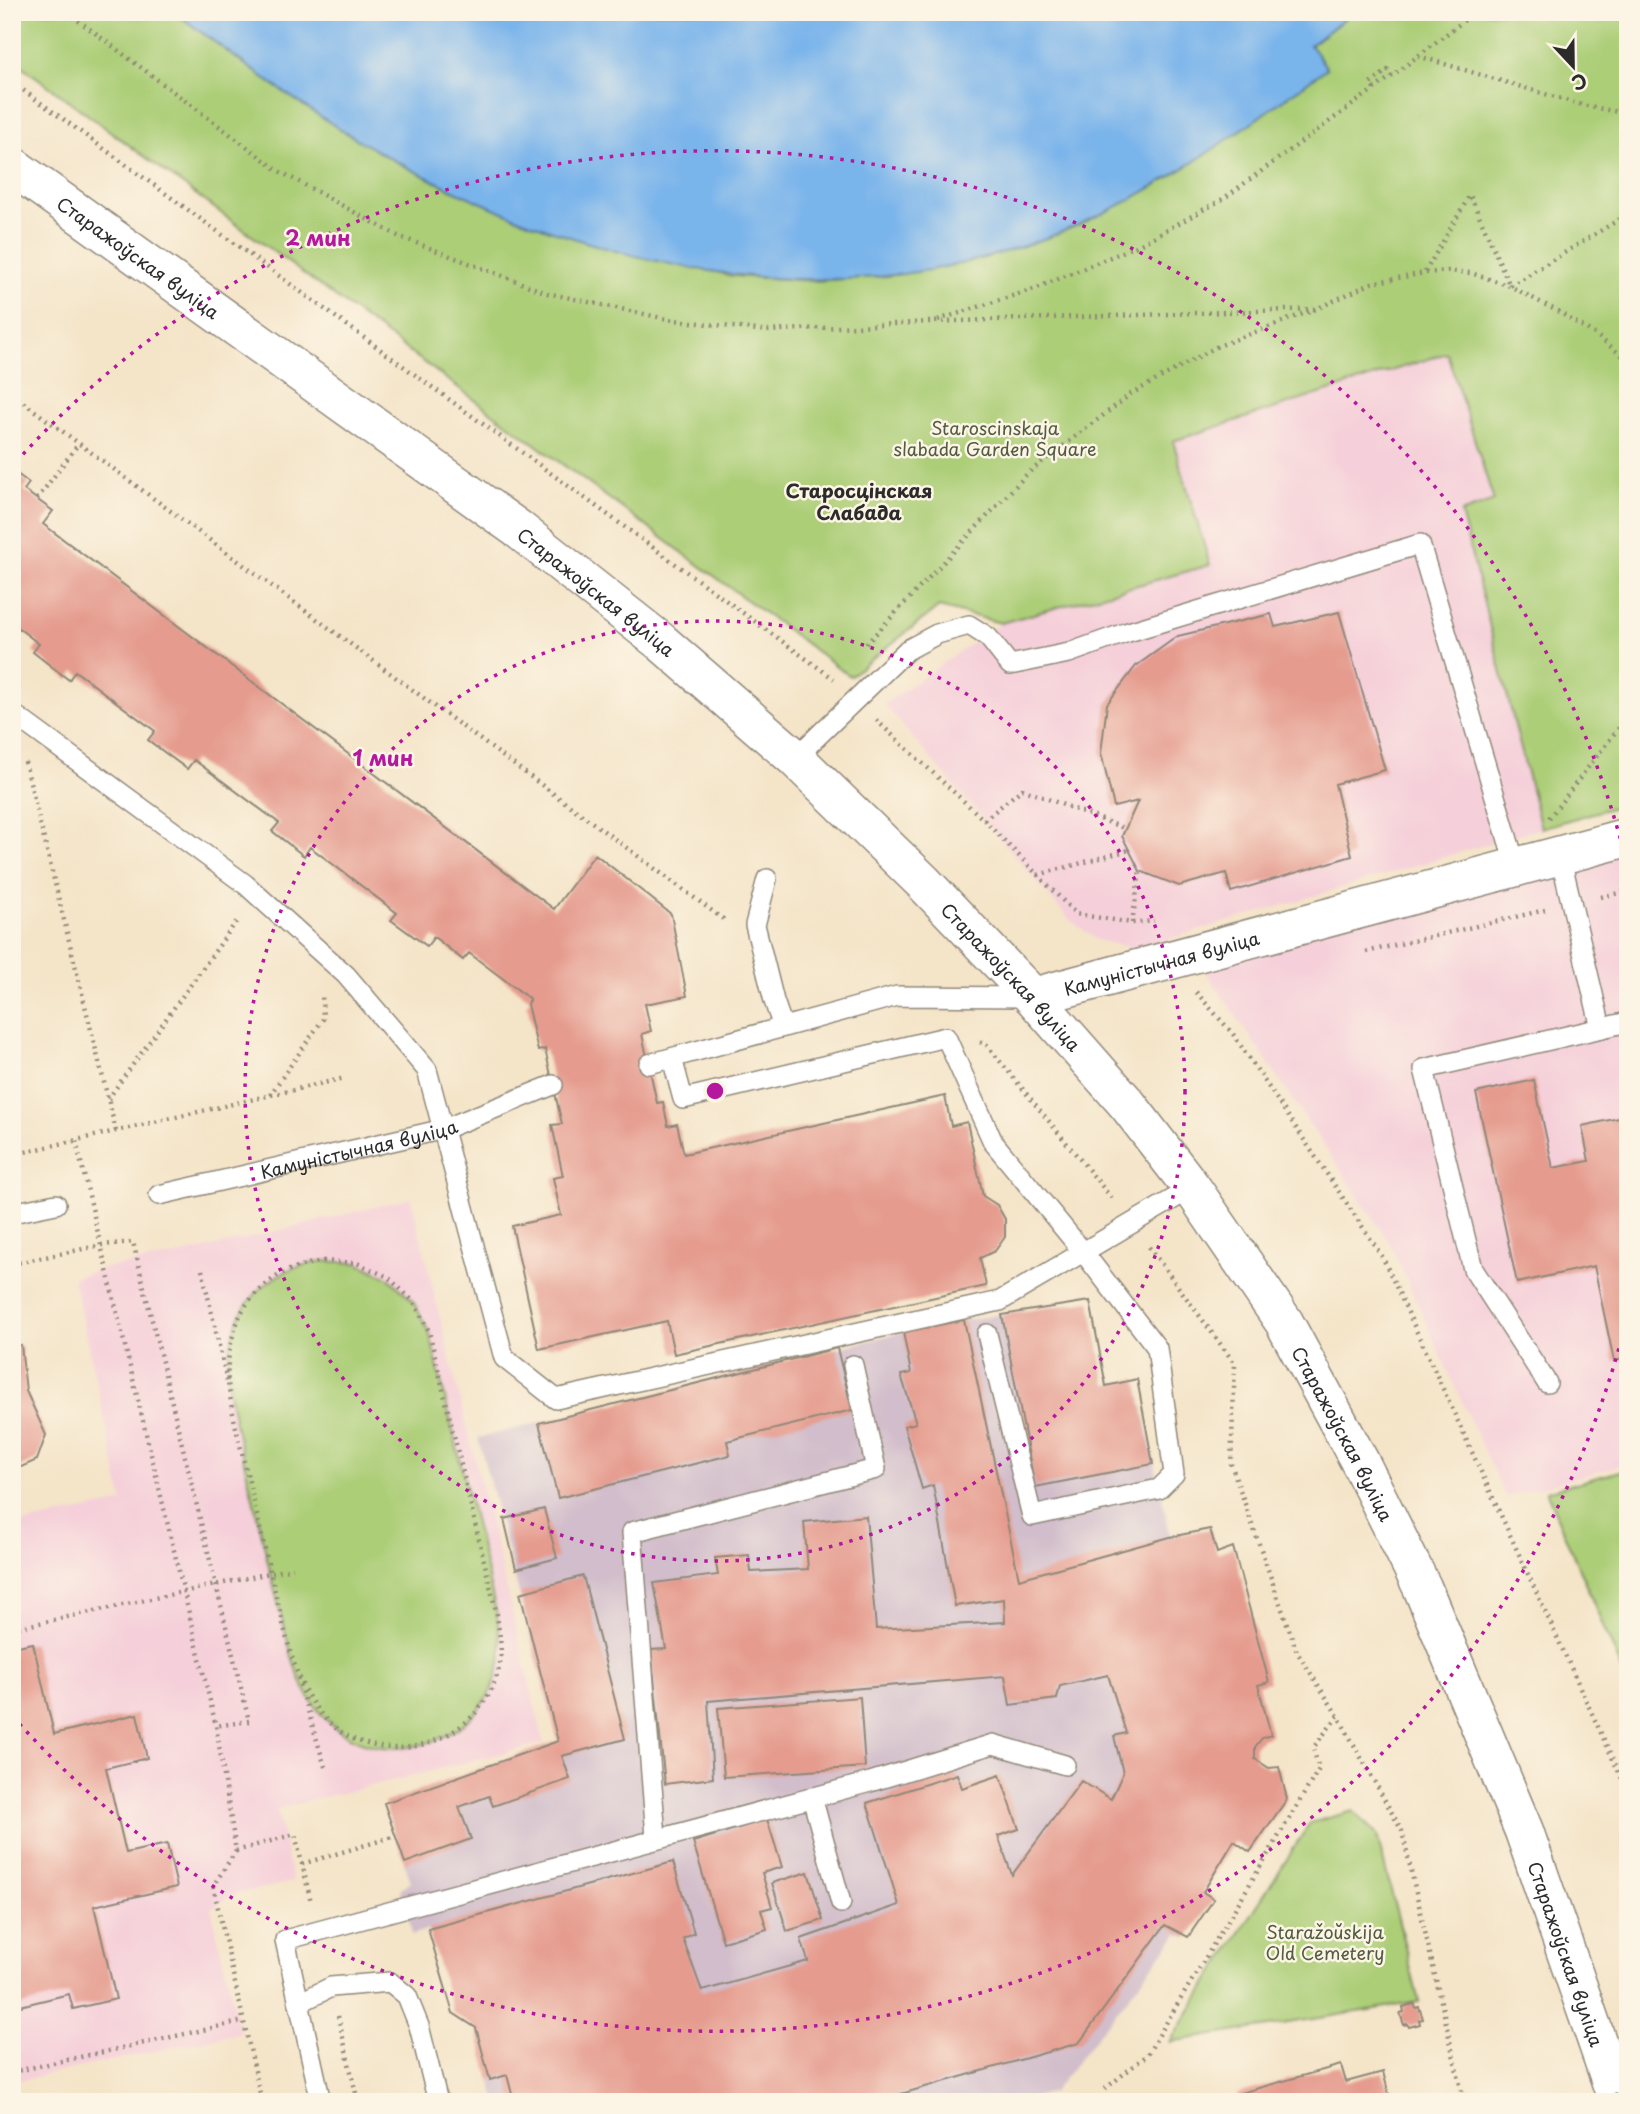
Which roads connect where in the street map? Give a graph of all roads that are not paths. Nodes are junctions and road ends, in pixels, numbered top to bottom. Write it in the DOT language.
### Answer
graph roads {
  1 [pos="12,166"];
  2 [pos="13,713"];
  3 [pos="795,758"];
  4 [pos="1628,837"];
  5 [pos="1511,851"];
  6 [pos="1560,855"];
  7 [pos="767,879"];
  8 [pos="1033,998"];
  9 [pos="1628,1022"];
  10 [pos="783,1027"];
  11 [pos="1601,1028"];
  12 [pos="672,1058"];
  13 [pos="649,1064"];
  14 [pos="553,1085"];
  15 [pos="444,1129"];
  16 [pos="1192,1188"];
  17 [pos="159,1195"];
  18 [pos="56,1204"];
  19 [pos="12,1213"];
  20 [pos="1084,1253"];
  21 [pos="987,1334"];
  22 [pos="853,1365"];
  23 [pos="1547,1383"];
  24 [pos="1065,1765"];
  25 [pos="812,1797"];
  26 [pos="656,1837"];
  27 [pos="841,1903"];
  28 [pos="299,2003"];
  29 [pos="321,2102"];
  30 [pos="438,2102"];
  31 [pos="1618,2102"];
  1 -- 3 [label="main road, Старажоўская вуліца"];
  2 -- 15 [label="lane"];
  3 -- 5 [label="lane"];
  3 -- 8 [label="main road, Старажоўская вуліца"];
  4 -- 6 [label="main road, Камуністычная вуліца"];
  5 -- 6 [label="main road, Камуністычная вуліца"];
  5 -- 8 [label="main road, Камуністычная вуліца"];
  6 -- 11 [label="lane"];
  7 -- 10 [label="lane"];
  8 -- 10 [label="lane, Камуністычная вуліца"];
  8 -- 16 [label="main road, Старажоўская вуліца"];
  9 -- 11 [label="lane"];
  10 -- 12 [label="lane, Камуністычная вуліца"];
  11 -- 23 [label="lane"];
  12 -- 13 [label="lane, Камуністычная вуліца"];
  12 -- 20 [label="lane"];
  14 -- 15 [label="lane, Камуністычная вуліца"];
  15 -- 17 [label="lane, Камуністычная вуліца"];
  15 -- 20 [label="lane"];
  16 -- 20 [label="lane"];
  16 -- 31 [label="main road, Старажоўская вуліца"];
  18 -- 19 [label="lane"];
  20 -- 21 [label="lane"];
  22 -- 26 [label="lane"];
  24 -- 25 [label="lane"];
  25 -- 26 [label="lane"];
  25 -- 27 [label="lane"];
  26 -- 28 [label="lane"];
  28 -- 29 [label="lane"];
  28 -- 30 [label="lane"];
}
